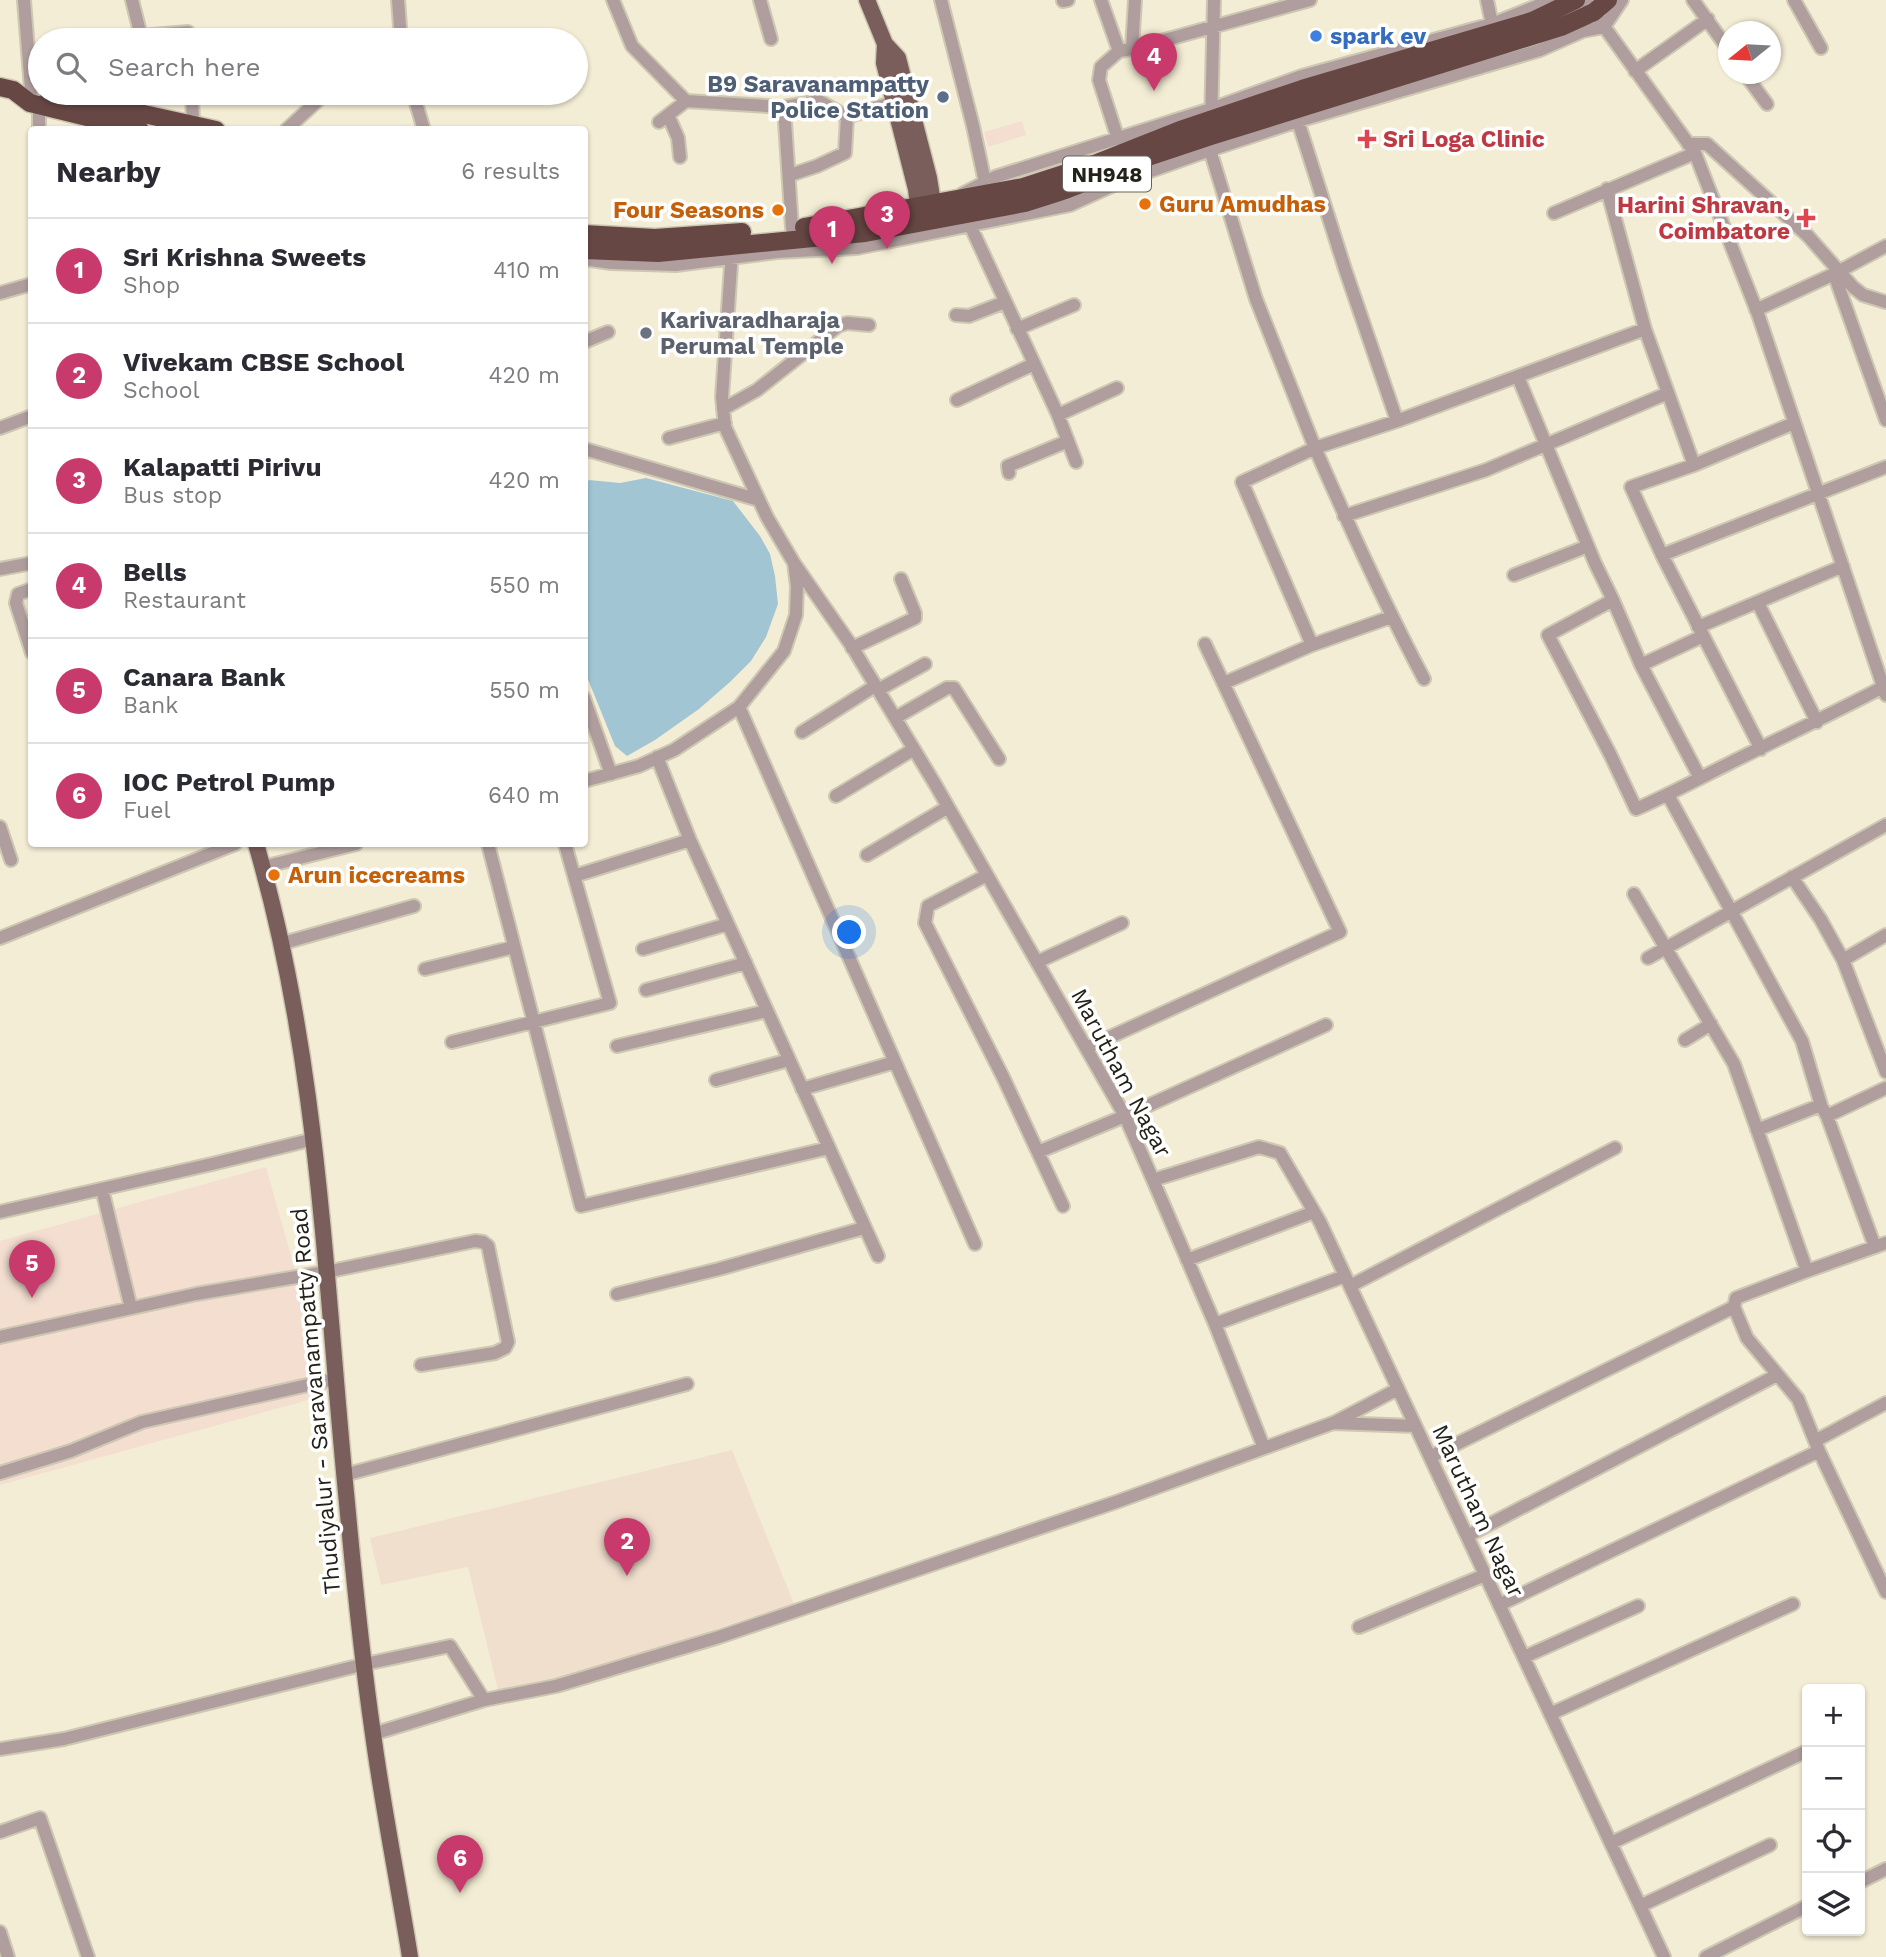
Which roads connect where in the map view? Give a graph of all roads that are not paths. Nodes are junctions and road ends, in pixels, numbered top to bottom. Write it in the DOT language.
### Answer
graph roads {
  1 [pos="24,0"];
  2 [pos="132,0"];
  3 [pos="398,0"];
  4 [pos="613,0"];
  5 [pos="761,0"];
  6 [pos="867,0"];
  7 [pos="941,0"];
  8 [pos="1101,0"];
  9 [pos="1135,0"];
  10 [pos="1214,0"];
  11 [pos="1310,0"];
  12 [pos="1487,0"];
  13 [pos="1552,0"];
  14 [pos="1576,0"];
  15 [pos="1608,0"];
  16 [pos="1622,0"];
  17 [pos="1693,0"];
  18 [pos="1794,0"];
  19 [pos="1594,13"];
  20 [pos="1708,19"];
  21 [pos="1492,24"];
  22 [pos="1214,27"];
  23 [pos="139,28"];
  24 [pos="400,28"];
  25 [pos="1718,34"];
  26 [pos="771,39"];
  27 [pos="885,44"];
  28 [pos="1821,48"];
  29 [pos="1125,50"];
  30 [pos="1635,71"];
  31 [pos="28,75"];
  32 [pos="1752,84"];
  33 [pos="686,101"];
  34 [pos="894,102"];
  35 [pos="1767,104"];
  36 [pos="32,105"];
  37 [pos="63,105"];
  38 [pos="89,105"];
  39 [pos="192,105"];
  40 [pos="313,105"];
  41 [pos="417,105"];
  42 [pos="784,107"];
  43 [pos="847,117"];
  44 [pos="1298,121"];
  45 [pos="193,124"];
  46 [pos="38,126"];
  47 [pos="128,126"];
  48 [pos="201,126"];
  49 [pos="290,126"];
  50 [pos="423,126"];
  51 [pos="1211,129"];
  52 [pos="1118,139"];
  53 [pos="1691,148"];
  54 [pos="680,157"];
  55 [pos="790,175"];
  56 [pos="985,182"];
  57 [pos="1607,189"];
  58 [pos="931,212"];
  59 [pos="1554,213"];
  60 [pos="970,225"];
  61 [pos="792,228"];
  62 [pos="588,234"];
  63 [pos="1886,246"];
  64 [pos="588,250"];
  65 [pos="732,251"];
  66 [pos="588,260"];
  67 [pos="1836,273"];
  68 [pos="28,285"];
  69 [pos="0,293"];
  70 [pos="1004,302"];
  71 [pos="1886,302"];
  72 [pos="1074,305"];
  73 [pos="1756,310"];
  74 [pos="956,315"];
  75 [pos="869,325"];
  76 [pos="1017,329"];
  77 [pos="1645,329"];
  78 [pos="608,332"];
  79 [pos="588,340"];
  80 [pos="1034,364"];
  81 [pos="1518,377"];
  82 [pos="1117,388"];
  83 [pos="1668,393"];
  84 [pos="957,400"];
  85 [pos="1058,415"];
  86 [pos="724,416"];
  87 [pos="28,418"];
  88 [pos="1886,420"];
  89 [pos="1397,421"];
  90 [pos="1794,423"];
  91 [pos="0,428"];
  92 [pos="668,438"];
  93 [pos="1068,441"];
  94 [pos="1546,445"];
  95 [pos="1315,447"];
  96 [pos="588,450"];
  97 [pos="1076,463"];
  98 [pos="1694,465"];
  99 [pos="1886,467"];
  100 [pos="1009,473"];
  101 [pos="1818,494"];
  102 [pos="759,500"];
  103 [pos="1344,516"];
  104 [pos="1588,546"];
  105 [pos="1662,555"];
  106 [pos="794,563"];
  107 [pos="28,564"];
  108 [pos="1843,566"];
  109 [pos="0,569"];
  110 [pos="1514,575"];
  111 [pos="901,579"];
  112 [pos="28,590"];
  113 [pos="1613,600"];
  114 [pos="1758,603"];
  115 [pos="1391,617"];
  116 [pos="1700,632"];
  117 [pos="28,640"];
  118 [pos="1205,644"];
  119 [pos="1312,645"];
  120 [pos="852,648"];
  121 [pos="925,664"];
  122 [pos="1641,665"];
  123 [pos="1424,679"];
  124 [pos="1224,683"];
  125 [pos="877,688"];
  126 [pos="1885,691"];
  127 [pos="739,707"];
  128 [pos="588,709"];
  129 [pos="895,718"];
  130 [pos="1818,722"];
  131 [pos="802,732"];
  132 [pos="914,749"];
  133 [pos="1761,749"];
  134 [pos="657,757"];
  135 [pos="999,759"];
  136 [pos="611,774"];
  137 [pos="1700,778"];
  138 [pos="588,780"];
  139 [pos="1668,795"];
  140 [pos="836,796"];
  141 [pos="948,807"];
  142 [pos="1886,825"];
  143 [pos="0,827"];
  144 [pos="690,840"];
  145 [pos="228,847"];
  146 [pos="257,847"];
  147 [pos="331,847"];
  148 [pos="489,847"];
  149 [pos="566,847"];
  150 [pos="867,855"];
  151 [pos="11,860"];
  152 [pos="263,867"];
  153 [pos="987,875"];
  154 [pos="574,876"];
  155 [pos="1792,877"];
  156 [pos="1634,894"];
  157 [pos="414,906"];
  158 [pos="1731,911"];
  159 [pos="1122,923"];
  160 [pos="728,924"];
  161 [pos="1886,935"];
  162 [pos="0,938"];
  163 [pos="280,944"];
  164 [pos="514,947"];
  165 [pos="1665,948"];
  166 [pos="643,949"];
  167 [pos="1648,958"];
  168 [pos="1843,960"];
  169 [pos="1037,962"];
  170 [pos="746,963"];
  171 [pos="425,969"];
  172 [pos="646,990"];
  173 [pos="767,1011"];
  174 [pos="533,1021"];
  175 [pos="1711,1024"];
  176 [pos="1326,1025"];
  177 [pos="1685,1040"];
  178 [pos="452,1042"];
  179 [pos="617,1046"];
  180 [pos="1086,1048"];
  181 [pos="789,1059"];
  182 [pos="895,1062"];
  183 [pos="1886,1072"];
  184 [pos="716,1080"];
  185 [pos="1886,1088"];
  186 [pos="802,1089"];
  187 [pos="1824,1111"];
  188 [pos="1125,1116"];
  189 [pos="1757,1130"];
  190 [pos="314,1139"];
  191 [pos="829,1148"];
  192 [pos="1615,1148"];
  193 [pos="1038,1152"];
  194 [pos="1153,1180"];
  195 [pos="102,1189"];
  196 [pos="1063,1206"];
  197 [pos="0,1212"];
  198 [pos="1314,1212"];
  199 [pos="864,1228"];
  200 [pos="975,1244"];
  201 [pos="1880,1245"];
  202 [pos="878,1256"];
  203 [pos="1187,1259"];
  204 [pos="1807,1271"];
  205 [pos="326,1272"];
  206 [pos="1348,1281"];
  207 [pos="617,1294"];
  208 [pos="1734,1307"];
  209 [pos="131,1308"];
  210 [pos="1215,1324"];
  211 [pos="0,1337"];
  212 [pos="421,1365"];
  213 [pos="1777,1375"];
  214 [pos="335,1379"];
  215 [pos="687,1384"];
  216 [pos="1398,1389"];
  217 [pos="1886,1403"];
  218 [pos="1333,1423"];
  219 [pos="1415,1426"];
  220 [pos="1817,1446"];
  221 [pos="1264,1448"];
  222 [pos="1430,1457"];
  223 [pos="0,1473"];
  224 [pos="344,1475"];
  225 [pos="1467,1536"];
  226 [pos="1485,1575"];
  227 [pos="1886,1592"];
  228 [pos="1793,1604"];
  229 [pos="1499,1605"];
  230 [pos="1638,1606"];
  231 [pos="1359,1627"];
  232 [pos="1524,1657"];
  233 [pos="365,1664"];
  234 [pos="484,1700"];
  235 [pos="1550,1714"];
  236 [pos="373,1734"];
  237 [pos="0,1749"];
  238 [pos="1802,1753"];
  239 [pos="0,1832"];
  240 [pos="1611,1843"];
  241 [pos="1770,1845"];
  242 [pos="1886,1870"];
  243 [pos="1865,1880"];
  244 [pos="1640,1906"];
  245 [pos="1802,1909"];
  246 [pos="0,1932"];
  247 [pos="407,1956"];
  248 [pos="8,1957"];
  249 [pos="88,1957"];
  250 [pos="1664,1957"];
  251 [pos="1706,1957"];
  1 -- 31 [label="street"];
  2 -- 23 [label="street"];
  3 -- 24 [label="street"];
  4 -- 33 [label="street"];
  5 -- 26 [label="street"];
  6 -- 27 [label="main road"];
  7 -- 56 [label="street"];
  8 -- 29 [label="street"];
  9 -- 29 [label="street"];
  10 -- 22 [label="street"];
  11 -- 22 [label="street"];
  12 -- 21 [label="street"];
  13 -- 21 [label="street"];
  14 -- 51 [label="highway, NH948"];
  15 -- 19 [label="highway, NH948"];
  16 -- 19 [label="street"];
  17 -- 20 [label="street"];
  18 -- 28 [label="street"];
  19 -- 30 [label="street"];
  19 -- 44 [label="street"];
  19 -- 51 [label="highway, NH948"];
  20 -- 25 [label="street"];
  20 -- 30 [label="street"];
  21 -- 51 [label="street"];
  22 -- 29 [label="street"];
  22 -- 51 [label="street"];
  27 -- 34 [label="main road"];
  27 -- 58 [label="main road"];
  29 -- 52 [label="street"];
  30 -- 53 [label="street"];
  32 -- 35 [label="street"];
  33 -- 42 [label="street"];
  33 -- 54 [label="street"];
  34 -- 43 [label="street"];
  34 -- 58 [label="main road"];
  36 -- 46 [label="street"];
  37 -- 47 [label="highway"];
  38 -- 45 [label="highway"];
  39 -- 45 [label="street"];
  40 -- 49 [label="street"];
  41 -- 50 [label="street"];
  42 -- 43 [label="street"];
  42 -- 55 [label="street"];
  43 -- 55 [label="street"];
  44 -- 51 [label="street"];
  44 -- 89 [label="street"];
  45 -- 48 [label="highway"];
  51 -- 52 [label="street"];
  51 -- 58 [label="highway, NH948"];
  51 -- 60 [label="street"];
  51 -- 95 [label="street"];
  52 -- 56 [label="street"];
  53 -- 57 [label="street"];
  53 -- 67 [label="street"];
  53 -- 73 [label="street"];
  55 -- 61 [label="street"];
  56 -- 58 [label="street"];
  57 -- 59 [label="street"];
  57 -- 77 [label="street"];
  58 -- 61 [label="highway, NH948"];
  58 -- 65 [label="highway, NH948"];
  60 -- 65 [label="street"];
  60 -- 70 [label="street"];
  61 -- 62 [label="highway, NH948"];
  63 -- 67 [label="street"];
  64 -- 65 [label="highway, NH948"];
  65 -- 66 [label="street"];
  65 -- 86 [label="street"];
  67 -- 71 [label="street"];
  67 -- 73 [label="street"];
  67 -- 88 [label="street"];
  68 -- 69 [label="street"];
  70 -- 74 [label="street"];
  70 -- 76 [label="street"];
  72 -- 76 [label="street"];
  73 -- 90 [label="street"];
  75 -- 86 [label="street"];
  76 -- 80 [label="street"];
  77 -- 81 [label="street"];
  77 -- 83 [label="street"];
  78 -- 79 [label="street"];
  80 -- 84 [label="street"];
  80 -- 85 [label="street"];
  81 -- 89 [label="street"];
  81 -- 94 [label="street"];
  82 -- 85 [label="street"];
  83 -- 94 [label="street"];
  83 -- 98 [label="street"];
  85 -- 93 [label="street"];
  86 -- 92 [label="street"];
  86 -- 102 [label="street, Marutham Nagar"];
  87 -- 91 [label="street"];
  89 -- 95 [label="street"];
  90 -- 98 [label="street"];
  90 -- 101 [label="street"];
  93 -- 97 [label="street"];
  93 -- 100 [label="street"];
  94 -- 103 [label="street"];
  94 -- 104 [label="street"];
  95 -- 103 [label="street"];
  95 -- 119 [label="street"];
  96 -- 102 [label="street"];
  98 -- 105 [label="street"];
  99 -- 101 [label="street"];
  101 -- 105 [label="street"];
  101 -- 108 [label="street"];
  102 -- 106 [label="street, Marutham Nagar"];
  103 -- 115 [label="street"];
  104 -- 110 [label="street"];
  104 -- 113 [label="street"];
  105 -- 116 [label="street"];
  106 -- 120 [label="street, Marutham Nagar"];
  106 -- 127 [label="street"];
  107 -- 109 [label="street"];
  108 -- 114 [label="street"];
  108 -- 126 [label="street"];
  111 -- 120 [label="street"];
  112 -- 117 [label="street"];
  113 -- 122 [label="street"];
  113 -- 139 [label="street"];
  114 -- 116 [label="street"];
  114 -- 130 [label="street"];
  115 -- 119 [label="street"];
  115 -- 123 [label="street"];
  116 -- 122 [label="street"];
  116 -- 133 [label="street"];
  118 -- 124 [label="street"];
  119 -- 124 [label="street"];
  120 -- 125 [label="street, Marutham Nagar"];
  121 -- 125 [label="street"];
  122 -- 137 [label="street"];
  124 -- 180 [label="street"];
  125 -- 129 [label="street, Marutham Nagar"];
  125 -- 131 [label="street"];
  126 -- 130 [label="street"];
  127 -- 134 [label="street"];
  127 -- 182 [label="street"];
  128 -- 136 [label="street"];
  129 -- 132 [label="street, Marutham Nagar"];
  129 -- 135 [label="street"];
  130 -- 133 [label="street"];
  132 -- 140 [label="street"];
  132 -- 141 [label="street, Marutham Nagar"];
  133 -- 137 [label="street"];
  134 -- 136 [label="street"];
  134 -- 144 [label="street"];
  136 -- 138 [label="street"];
  137 -- 139 [label="street"];
  139 -- 158 [label="street"];
  141 -- 150 [label="street"];
  141 -- 153 [label="street, Marutham Nagar"];
  142 -- 155 [label="street"];
  143 -- 151 [label="street"];
  144 -- 154 [label="street"];
  144 -- 160 [label="street"];
  145 -- 162 [label="street"];
  146 -- 152 [label="main road, Thudiyalur - Saravanampatty Road"];
  147 -- 152 [label="street"];
  148 -- 164 [label="street"];
  149 -- 154 [label="street"];
  152 -- 163 [label="main road, Thudiyalur - Saravanampatty Road"];
  153 -- 169 [label="street, Marutham Nagar"];
  153 -- 193 [label="street"];
  154 -- 174 [label="street"];
  155 -- 158 [label="street"];
  155 -- 168 [label="street"];
  156 -- 165 [label="street"];
  157 -- 163 [label="street"];
  158 -- 165 [label="street"];
  158 -- 187 [label="street"];
  159 -- 169 [label="street"];
  160 -- 166 [label="street"];
  160 -- 170 [label="street"];
  161 -- 168 [label="street"];
  163 -- 190 [label="main road, Thudiyalur - Saravanampatty Road"];
  164 -- 171 [label="street"];
  164 -- 174 [label="street"];
  165 -- 167 [label="street"];
  165 -- 175 [label="street"];
  168 -- 183 [label="street"];
  169 -- 180 [label="street, Marutham Nagar"];
  170 -- 172 [label="street"];
  170 -- 173 [label="street"];
  173 -- 179 [label="street"];
  173 -- 181 [label="street"];
  174 -- 178 [label="street"];
  174 -- 191 [label="street"];
  175 -- 177 [label="street"];
  175 -- 189 [label="street"];
  176 -- 188 [label="street"];
  180 -- 188 [label="street, Marutham Nagar"];
  181 -- 184 [label="street"];
  181 -- 186 [label="street"];
  182 -- 186 [label="street"];
  182 -- 200 [label="street"];
  185 -- 187 [label="street"];
  186 -- 191 [label="street"];
  187 -- 189 [label="street"];
  187 -- 201 [label="street"];
  188 -- 193 [label="street"];
  188 -- 194 [label="street, Marutham Nagar"];
  189 -- 204 [label="street"];
  190 -- 195 [label="street"];
  190 -- 205 [label="main road, Thudiyalur - Saravanampatty Road"];
  191 -- 199 [label="street"];
  192 -- 206 [label="street"];
  193 -- 196 [label="street"];
  194 -- 198 [label="street, Marutham Nagar"];
  194 -- 203 [label="street"];
  195 -- 197 [label="street"];
  195 -- 209 [label="street"];
  198 -- 203 [label="street"];
  198 -- 206 [label="street, Marutham Nagar"];
  199 -- 202 [label="street"];
  199 -- 207 [label="street"];
  201 -- 204 [label="street"];
  203 -- 210 [label="street"];
  204 -- 208 [label="street"];
  205 -- 209 [label="street"];
  205 -- 212 [label="street"];
  205 -- 214 [label="main road, Thudiyalur - Saravanampatty Road"];
  206 -- 210 [label="street"];
  206 -- 216 [label="street, Marutham Nagar"];
  208 -- 213 [label="street"];
  208 -- 222 [label="street"];
  209 -- 211 [label="street"];
  210 -- 221 [label="street"];
  213 -- 220 [label="street"];
  213 -- 225 [label="street"];
  214 -- 223 [label="street"];
  214 -- 224 [label="main road, Thudiyalur - Saravanampatty Road"];
  215 -- 224 [label="street"];
  216 -- 218 [label="street"];
  216 -- 219 [label="street, Marutham Nagar"];
  217 -- 220 [label="street"];
  218 -- 219 [label="street"];
  218 -- 221 [label="street"];
  219 -- 222 [label="street, Marutham Nagar"];
  220 -- 227 [label="street"];
  220 -- 229 [label="street"];
  221 -- 234 [label="street"];
  222 -- 225 [label="street, Marutham Nagar"];
  224 -- 233 [label="main road, Thudiyalur - Saravanampatty Road"];
  225 -- 226 [label="street, Marutham Nagar"];
  226 -- 229 [label="street, Marutham Nagar"];
  226 -- 231 [label="street"];
  228 -- 235 [label="street"];
  229 -- 232 [label="street, Marutham Nagar"];
  230 -- 232 [label="street"];
  232 -- 235 [label="street, Marutham Nagar"];
  233 -- 234 [label="street"];
  233 -- 236 [label="main road, Thudiyalur - Saravanampatty Road"];
  233 -- 237 [label="street"];
  234 -- 236 [label="street"];
  235 -- 240 [label="street, Marutham Nagar"];
  236 -- 247 [label="main road, Thudiyalur - Saravanampatty Road"];
  238 -- 240 [label="street"];
  239 -- 249 [label="street"];
  240 -- 244 [label="street, Marutham Nagar"];
  241 -- 244 [label="street"];
  242 -- 243 [label="street"];
  244 -- 250 [label="street, Marutham Nagar"];
  245 -- 251 [label="street"];
  246 -- 248 [label="street"];
}
